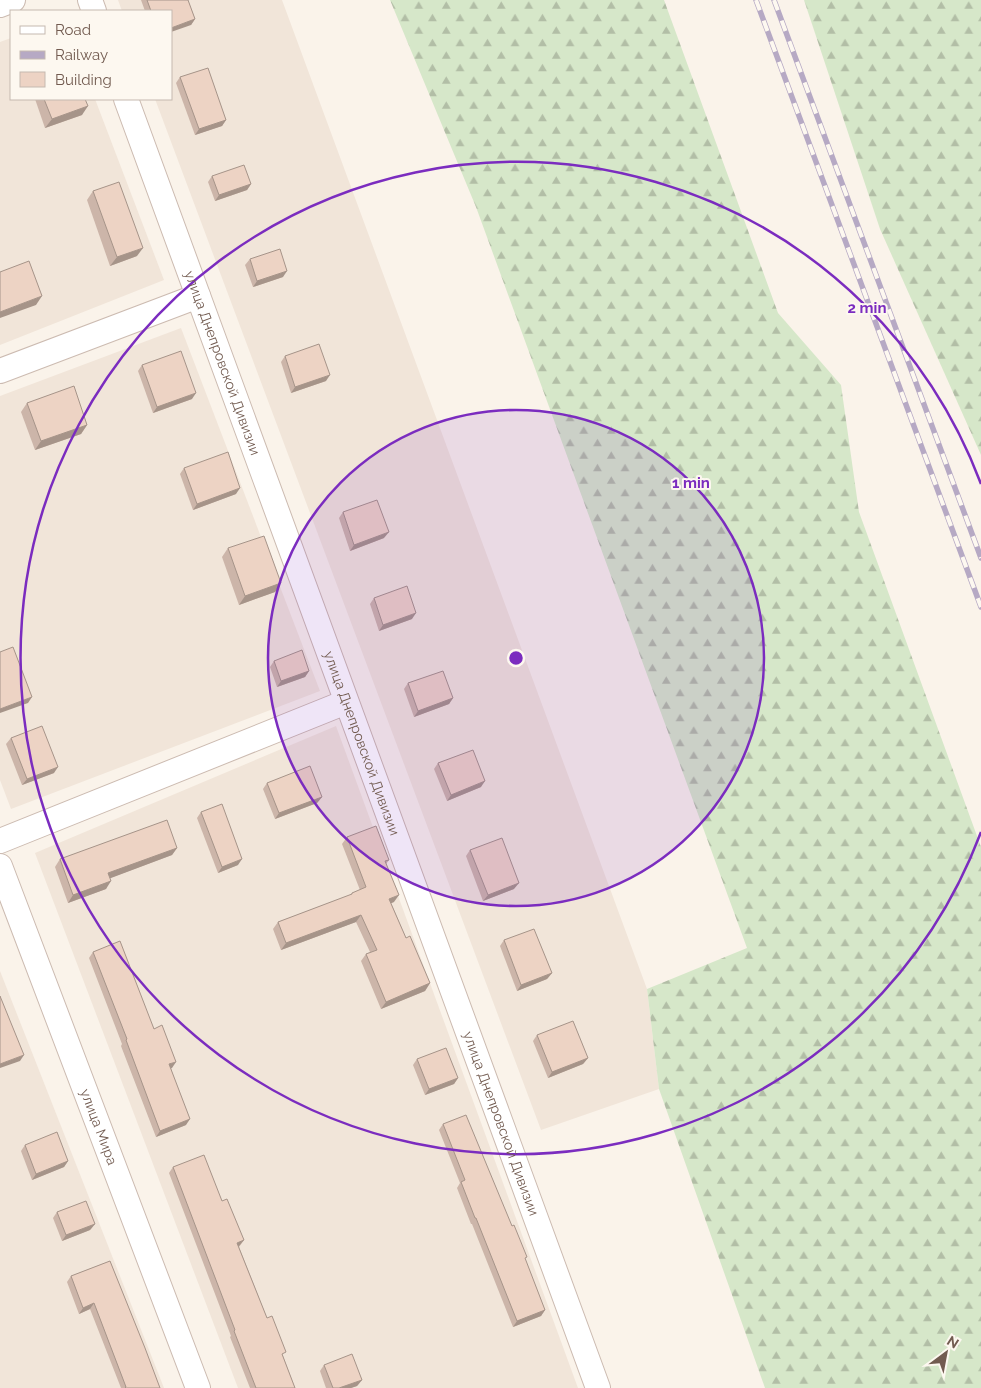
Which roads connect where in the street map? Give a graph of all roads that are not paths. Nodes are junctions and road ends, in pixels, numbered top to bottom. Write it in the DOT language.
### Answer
graph roads {
  1 [pos="13,0"];
  2 [pos="0,5"];
  3 [pos="126,100"];
  4 [pos="198,296"];
  5 [pos="0,371"];
  6 [pos="346,702"];
  7 [pos="0,841"];
  8 [pos="0,866"];
  9 [pos="198,1388"];
  10 [pos="598,1388"];
  1 -- 2 [label="street"];
  3 -- 4 [label="street, улица Днепровской Дивизии"];
  4 -- 5 [label="street"];
  4 -- 6 [label="street, улица Днепровской Дивизии"];
  6 -- 7 [label="street"];
  6 -- 10 [label="street, улица Днепровской Дивизии"];
  8 -- 9 [label="street, улица Мира"];
}
